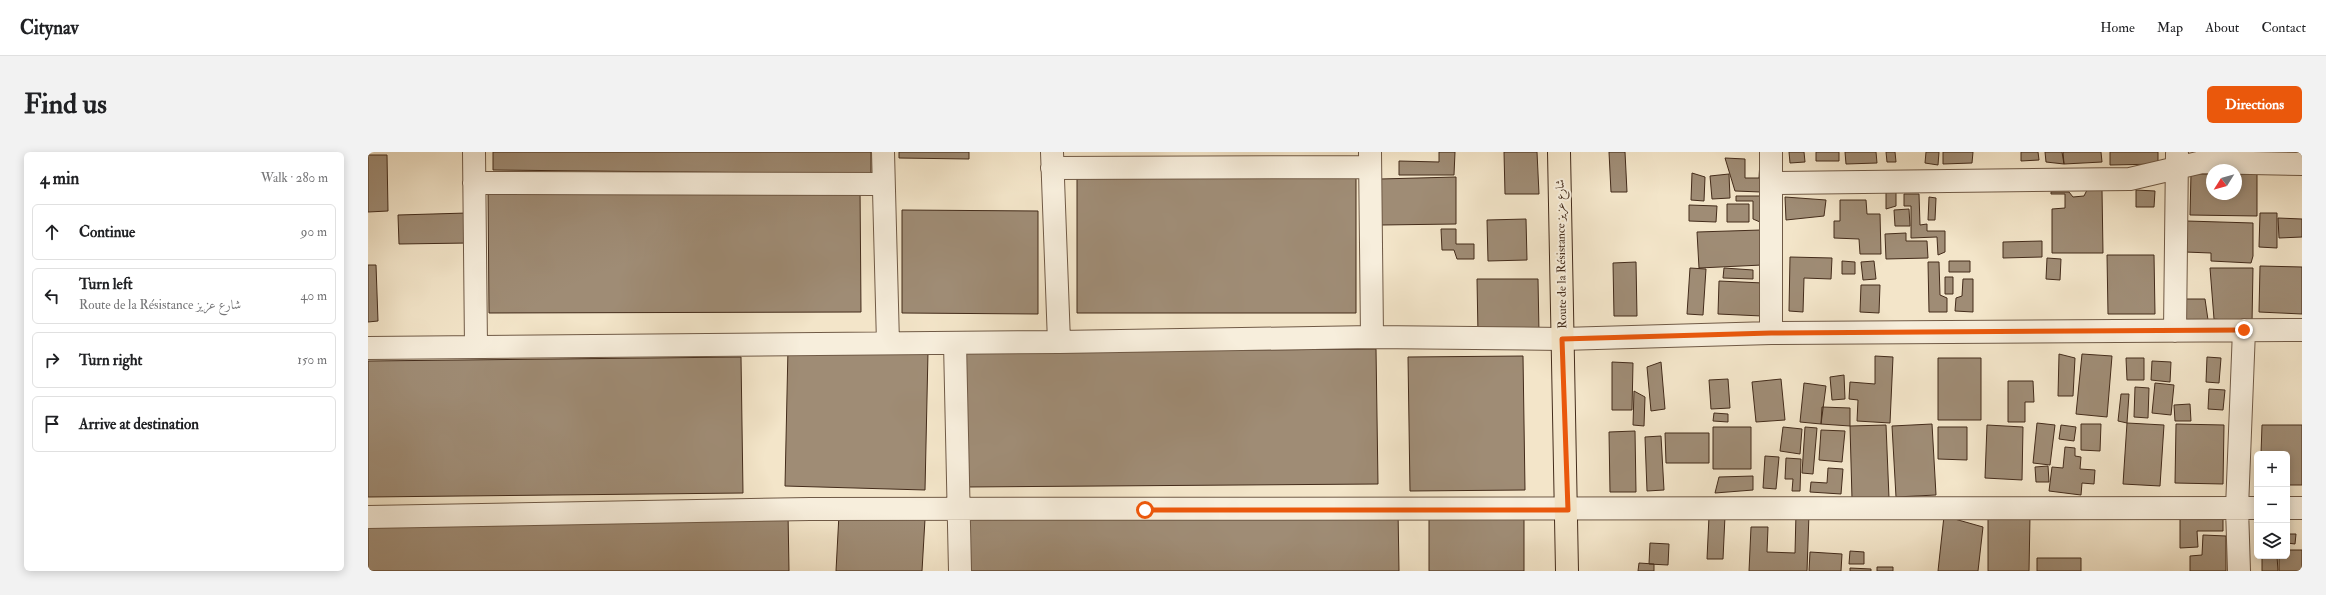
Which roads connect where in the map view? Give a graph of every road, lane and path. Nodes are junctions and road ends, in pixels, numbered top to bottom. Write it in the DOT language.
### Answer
graph roads {
  1 [pos="474,152"];
  2 [pos="883,152"];
  3 [pos="1559,152"];
  4 [pos="1771,152"];
  5 [pos="2177,159"];
  6 [pos="1052,160"];
  7 [pos="1370,160"];
  8 [pos="2302,164"];
  9 [pos="474,183"];
  10 [pos="1771,183"];
  11 [pos="883,184"];
  12 [pos="2244,330"];
  13 [pos="2302,330"];
  14 [pos="2175,331"];
  15 [pos="1771,333"];
  16 [pos="1372,337"];
  17 [pos="1562,339"];
  18 [pos="1059,342"];
  19 [pos="888,343"];
  20 [pos="955,343"];
  21 [pos="476,347"];
  22 [pos="368,348"];
  23 [pos="2247,508"];
  24 [pos="2290,508"];
  25 [pos="2302,508"];
  26 [pos="1568,510"];
  27 [pos="959,511"];
  28 [pos="368,518"];
  29 [pos="960,571"];
  30 [pos="1568,571"];
  31 [pos="2239,571"];
  1 -- 9 [label="street"];
  2 -- 11 [label="street"];
  3 -- 17 [label="main road, Route de la Résistance شارع عزيز"];
  4 -- 10 [label="street"];
  5 -- 8 [label="street"];
  5 -- 10 [label="street"];
  5 -- 14 [label="street"];
  6 -- 7 [label="street"];
  6 -- 18 [label="street"];
  7 -- 16 [label="street"];
  9 -- 11 [label="street"];
  9 -- 21 [label="street"];
  10 -- 15 [label="street"];
  11 -- 19 [label="street"];
  12 -- 13 [label="street"];
  12 -- 14 [label="street"];
  12 -- 23 [label="street"];
  14 -- 15 [label="street"];
  15 -- 17 [label="street"];
  16 -- 17 [label="street"];
  16 -- 18 [label="street"];
  17 -- 26 [label="main road, Route de la Résistance شارع عزيز"];
  18 -- 20 [label="street"];
  19 -- 20 [label="street"];
  19 -- 21 [label="street"];
  20 -- 27 [label="street"];
  21 -- 22 [label="street"];
  23 -- 26 [label="street"];
  23 -- 31 [label="street"];
  24 -- 25 [label="street"];
  26 -- 27 [label="street"];
  26 -- 30 [label="main road, Route de la Résistance شارع عزيز"];
  27 -- 28 [label="street"];
  27 -- 29 [label="street"];
}
